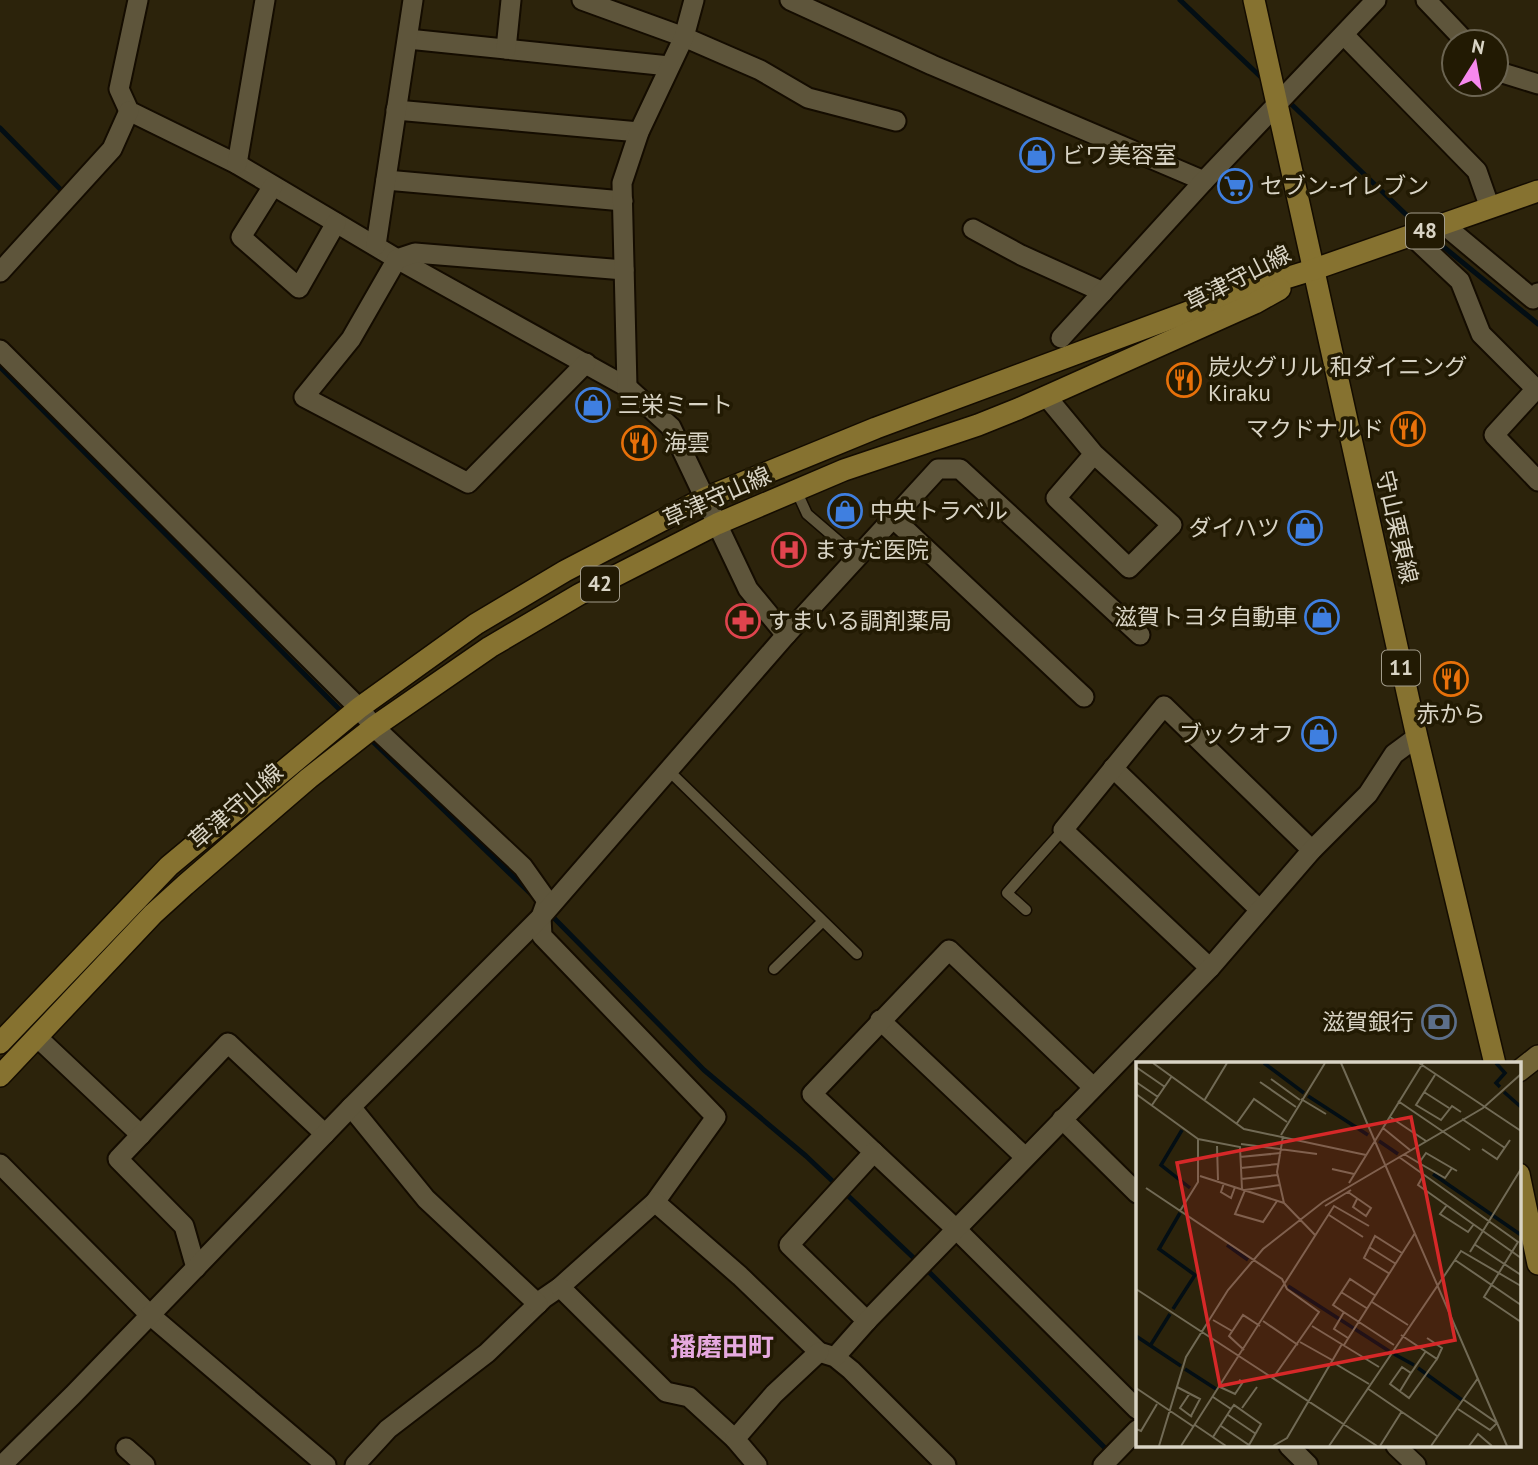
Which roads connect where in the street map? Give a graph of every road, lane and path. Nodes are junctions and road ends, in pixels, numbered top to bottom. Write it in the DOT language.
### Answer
graph roads {
  1 [pos="138,0"];
  2 [pos="265,0"];
  3 [pos="414,0"];
  4 [pos="511,0"];
  5 [pos="582,0"];
  6 [pos="694,0"];
  7 [pos="790,0"];
  8 [pos="1254,0"];
  9 [pos="1376,0"];
  10 [pos="1426,0"];
  11 [pos="1453,28"];
  12 [pos="1344,35"];
  13 [pos="684,37"];
  14 [pos="408,40"];
  15 [pos="506,49"];
  16 [pos="669,66"];
  17 [pos="1510,75"];
  18 [pos="1538,84"];
  19 [pos="1277,104"];
  20 [pos="396,110"];
  21 [pos="129,111"];
  22 [pos="897,121"];
  23 [pos="639,132"];
  24 [pos="237,164"];
  25 [pos="386,180"];
  26 [pos="1204,181"];
  27 [pos="273,186"];
  28 [pos="1538,191"];
  29 [pos="622,201"];
  30 [pos="1490,208"];
  31 [pos="337,223"];
  32 [pos="1443,224"];
  33 [pos="973,229"];
  34 [pos="1411,235"];
  35 [pos="376,246"];
  36 [pos="397,258"];
  37 [pos="624,270"];
  38 [pos="1312,270"];
  39 [pos="0,272"];
  40 [pos="1103,292"];
  41 [pos="1536,299"];
  42 [pos="1061,338"];
  43 [pos="0,350"];
  44 [pos="586,363"];
  45 [pos="627,387"];
  46 [pos="1537,390"];
  47 [pos="1046,396"];
  48 [pos="1094,454"];
  49 [pos="1538,481"];
  50 [pos="796,490"];
  51 [pos="705,498"];
  52 [pos="894,519"];
  53 [pos="717,524"];
  54 [pos="857,557"];
  55 [pos="786,635"];
  56 [pos="1140,635"];
  57 [pos="1084,697"];
  58 [pos="359,708"];
  59 [pos="374,727"];
  60 [pos="1417,737"];
  61 [pos="1113,768"];
  62 [pos="668,770"];
  63 [pos="1063,830"];
  64 [pos="1312,850"];
  65 [pos="1026,910"];
  66 [pos="1260,910"];
  67 [pos="541,917"];
  68 [pos="822,922"];
  69 [pos="857,954"];
  70 [pos="1210,968"];
  71 [pos="774,969"];
  72 [pos="880,1020"];
  73 [pos="37,1037"];
  74 [pos="0,1042"];
  75 [pos="1538,1056"];
  76 [pos="1495,1062"];
  77 [pos="1520,1070"];
  78 [pos="0,1076"];
  79 [pos="1093,1087"];
  80 [pos="351,1107"];
  81 [pos="1062,1119"];
  82 [pos="325,1134"];
  83 [pos="141,1135"];
  84 [pos="874,1152"];
  85 [pos="1025,1157"];
  86 [pos="0,1164"];
  87 [pos="1520,1179"];
  88 [pos="1136,1192"];
  89 [pos="656,1202"];
  90 [pos="957,1230"];
  91 [pos="1538,1264"];
  92 [pos="196,1268"];
  93 [pos="559,1287"];
  94 [pos="538,1304"];
  95 [pos="150,1315"];
  96 [pos="867,1321"];
  97 [pos="827,1355"];
  98 [pos="1136,1408"];
  99 [pos="1136,1431"];
  100 [pos="734,1439"];
  101 [pos="126,1448"];
  102 [pos="1291,1448"];
  103 [pos="1398,1448"];
  104 [pos="749,1463"];
  105 [pos="2,1465"];
  106 [pos="145,1465"];
  107 [pos="326,1465"];
  108 [pos="355,1465"];
  109 [pos="946,1465"];
  110 [pos="1103,1465"];
  111 [pos="1308,1465"];
  112 [pos="1416,1465"];
  1 -- 21 [label="street"];
  2 -- 24 [label="street"];
  3 -- 14 [label="street"];
  4 -- 15 [label="street"];
  5 -- 13 [label="street"];
  6 -- 13 [label="street"];
  7 -- 26 [label="street"];
  8 -- 19 [label="main road, 守山栗東線 / 11"];
  9 -- 12 [label="street"];
  10 -- 11 [label="street"];
  12 -- 19 [label="street"];
  12 -- 30 [label="street"];
  13 -- 16 [label="street"];
  13 -- 22 [label="street"];
  14 -- 15 [label="street"];
  14 -- 20 [label="street"];
  15 -- 16 [label="street"];
  16 -- 23 [label="street"];
  17 -- 18 [label="street"];
  19 -- 26 [label="street"];
  19 -- 38 [label="main road, 守山栗東線 / 11"];
  20 -- 23 [label="street"];
  20 -- 25 [label="street"];
  21 -- 24 [label="street"];
  21 -- 39 [label="street"];
  23 -- 29 [label="street"];
  24 -- 27 [label="street"];
  25 -- 29 [label="street"];
  25 -- 35 [label="street"];
  26 -- 40 [label="street"];
  27 -- 31 [label="street"];
  27 -- 31 [label="street"];
  28 -- 30 [label="main road, 48"];
  29 -- 37 [label="street"];
  30 -- 32 [label="main road, 48"];
  31 -- 35 [label="street"];
  32 -- 34 [label="main road, 48"];
  32 -- 41 [label="street"];
  33 -- 40 [label="street"];
  34 -- 38 [label="main road, 48"];
  34 -- 46 [label="street"];
  35 -- 36 [label="street"];
  36 -- 37 [label="street"];
  36 -- 44 [label="street"];
  36 -- 44 [label="street"];
  37 -- 45 [label="street"];
  38 -- 47 [label="main road, 草津守山線 / 42"];
  38 -- 51 [label="main road, 草津守山線 / 42"];
  38 -- 60 [label="main road, 守山栗東線 / 11"];
  40 -- 42 [label="street"];
  43 -- 58 [label="street"];
  44 -- 45 [label="street"];
  45 -- 51 [label="street"];
  46 -- 49 [label="street"];
  47 -- 48 [label="street"];
  47 -- 50 [label="main road, 草津守山線 / 42"];
  48 -- 48 [label="street"];
  50 -- 53 [label="main road, 草津守山線 / 42"];
  50 -- 54 [label="lane"];
  51 -- 53 [label="street"];
  51 -- 58 [label="main road, 草津守山線 / 42"];
  52 -- 54 [label="street"];
  52 -- 56 [label="street"];
  52 -- 57 [label="street"];
  53 -- 55 [label="street"];
  53 -- 59 [label="main road, 草津守山線 / 42"];
  54 -- 55 [label="street"];
  55 -- 62 [label="street"];
  58 -- 59 [label="street"];
  58 -- 74 [label="main road, 草津守山線 / 42"];
  59 -- 67 [label="street"];
  59 -- 73 [label="main road, 草津守山線 / 42"];
  60 -- 64 [label="street"];
  60 -- 76 [label="main road, 守山栗東線 / 11"];
  61 -- 63 [label="street"];
  61 -- 64 [label="street"];
  61 -- 66 [label="street"];
  62 -- 67 [label="street"];
  62 -- 68 [label="lane"];
  63 -- 65 [label="lane"];
  63 -- 70 [label="street"];
  64 -- 66 [label="street"];
  66 -- 70 [label="street"];
  67 -- 80 [label="street"];
  67 -- 89 [label="street"];
  68 -- 69 [label="lane"];
  68 -- 71 [label="lane"];
  70 -- 79 [label="street"];
  72 -- 79 [label="street"];
  72 -- 84 [label="street"];
  72 -- 85 [label="street"];
  73 -- 78 [label="main road, 草津守山線 / 42"];
  73 -- 83 [label="street"];
  75 -- 77 [label="street"];
  79 -- 81 [label="street"];
  80 -- 82 [label="street"];
  80 -- 94 [label="street"];
  81 -- 85 [label="street"];
  81 -- 88 [label="street"];
  82 -- 83 [label="street"];
  82 -- 92 [label="street"];
  83 -- 92 [label="street"];
  84 -- 90 [label="street"];
  84 -- 96 [label="street"];
  85 -- 90 [label="street"];
  86 -- 95 [label="street"];
  87 -- 91 [label="main road"];
  89 -- 93 [label="street"];
  89 -- 97 [label="street"];
  90 -- 96 [label="street"];
  90 -- 98 [label="street"];
  92 -- 95 [label="street"];
  93 -- 94 [label="street"];
  93 -- 100 [label="street"];
  94 -- 108 [label="street"];
  95 -- 105 [label="street"];
  95 -- 107 [label="street"];
  96 -- 97 [label="street"];
  97 -- 100 [label="street"];
  97 -- 109 [label="street"];
  99 -- 110 [label="street"];
  100 -- 104 [label="street"];
  101 -- 106 [label="street"];
  102 -- 111 [label="street"];
  103 -- 112 [label="street"];
}
